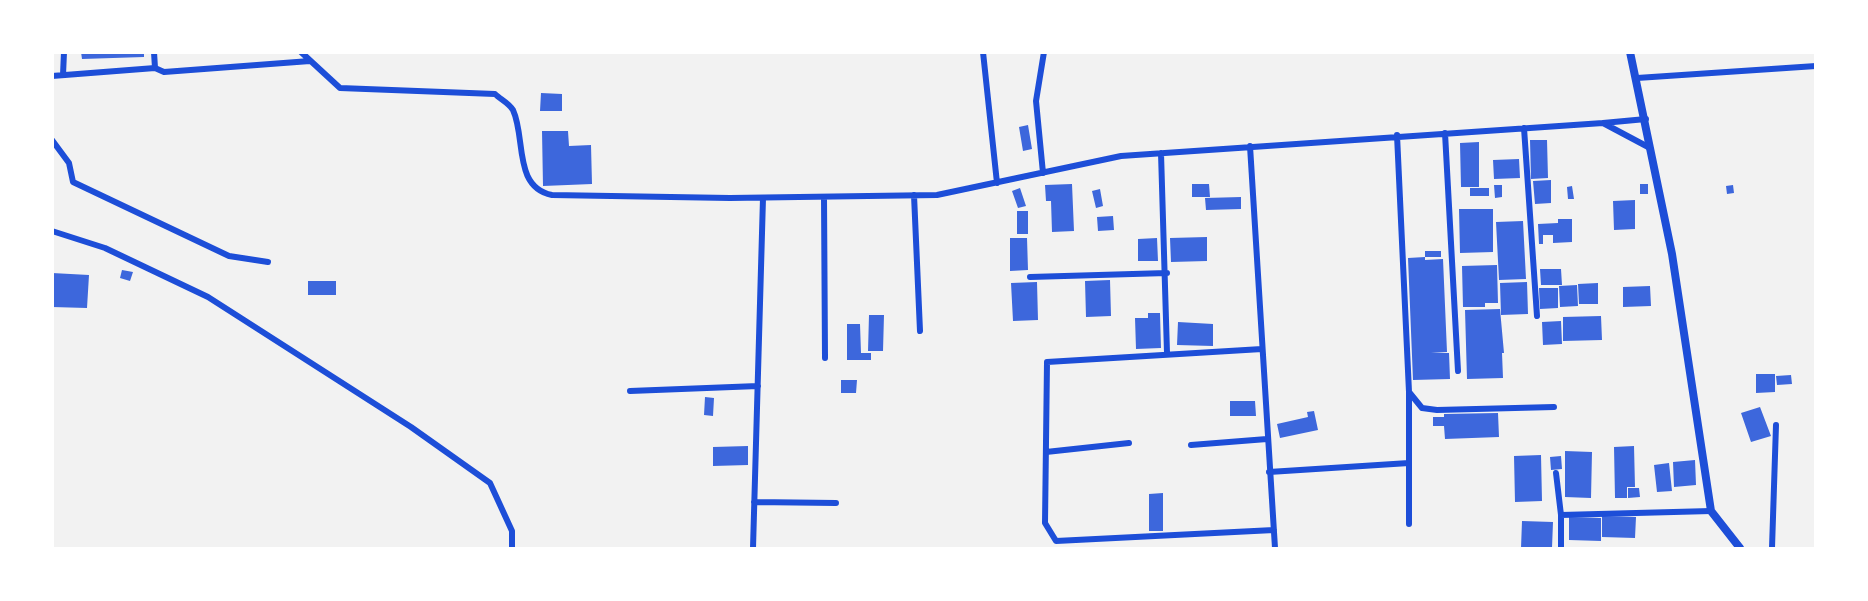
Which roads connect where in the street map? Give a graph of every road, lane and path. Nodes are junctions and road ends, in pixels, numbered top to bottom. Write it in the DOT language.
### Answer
graph roads {
  1 [pos="64,52"];
  2 [pos="154,52"];
  3 [pos="302,52"];
  4 [pos="983,52"];
  5 [pos="1044,52"];
  6 [pos="1630,52"];
  7 [pos="310,61"];
  8 [pos="1815,66"];
  9 [pos="155,68"];
  10 [pos="63,75"];
  11 [pos="52,76"];
  12 [pos="1637,78"];
  13 [pos="1646,119"];
  14 [pos="1603,123"];
  15 [pos="1524,128"];
  16 [pos="1445,133"];
  17 [pos="1396,135"];
  18 [pos="52,140"];
  19 [pos="1250,146"];
  20 [pos="1651,148"];
  21 [pos="1161,153"];
  22 [pos="1043,173"];
  23 [pos="997,183"];
  24 [pos="914,195"];
  25 [pos="824,197"];
  26 [pos="763,198"];
  27 [pos="52,231"];
  28 [pos="268,262"];
  29 [pos="1167,273"];
  30 [pos="1030,277"];
  31 [pos="1537,316"];
  32 [pos="920,331"];
  33 [pos="1262,350"];
  34 [pos="1167,353"];
  35 [pos="825,358"];
  36 [pos="1458,371"];
  37 [pos="758,386"];
  38 [pos="630,391"];
  39 [pos="1409,392"];
  40 [pos="1554,407"];
  41 [pos="1776,424"];
  42 [pos="1267,439"];
  43 [pos="1129,443"];
  44 [pos="1191,445"];
  45 [pos="1046,452"];
  46 [pos="1409,463"];
  47 [pos="1269,472"];
  48 [pos="1556,473"];
  49 [pos="754,502"];
  50 [pos="836,503"];
  51 [pos="1711,511"];
  52 [pos="1561,515"];
  53 [pos="1409,524"];
  54 [pos="1274,530"];
  55 [pos="512,549"];
  56 [pos="753,549"];
  57 [pos="1275,549"];
  58 [pos="1561,549"];
  59 [pos="1740,549"];
  60 [pos="1772,549"];
  1 -- 10 [label="street"];
  2 -- 9 [label="street"];
  3 -- 7 [label="street"];
  4 -- 23 [label="street"];
  5 -- 22 [label="street"];
  6 -- 12 [label="street"];
  7 -- 9 [label="street"];
  7 -- 26 [label="street"];
  8 -- 12 [label="street"];
  9 -- 10 [label="street"];
  10 -- 11 [label="street"];
  12 -- 13 [label="street"];
  13 -- 14 [label="street"];
  13 -- 20 [label="street"];
  14 -- 15 [label="street"];
  14 -- 20 [label="street"];
  15 -- 16 [label="street"];
  15 -- 31 [label="street"];
  16 -- 17 [label="street"];
  16 -- 36 [label="street"];
  17 -- 19 [label="street"];
  17 -- 39 [label="street"];
  18 -- 28 [label="street"];
  19 -- 21 [label="street"];
  19 -- 33 [label="street"];
  20 -- 51 [label="street"];
  21 -- 22 [label="street"];
  21 -- 29 [label="street"];
  22 -- 23 [label="street"];
  23 -- 24 [label="street"];
  24 -- 25 [label="street"];
  24 -- 32 [label="street"];
  25 -- 26 [label="street"];
  25 -- 35 [label="street"];
  26 -- 37 [label="street"];
  27 -- 55 [label="street"];
  29 -- 30 [label="street"];
  29 -- 34 [label="street"];
  33 -- 34 [label="street"];
  33 -- 42 [label="street"];
  34 -- 45 [label="street"];
  37 -- 38 [label="street"];
  37 -- 49 [label="street"];
  39 -- 40 [label="street"];
  39 -- 46 [label="street"];
  41 -- 60 [label="street"];
  42 -- 44 [label="street"];
  42 -- 47 [label="street"];
  43 -- 45 [label="street"];
  45 -- 54 [label="street"];
  46 -- 47 [label="street"];
  46 -- 53 [label="street"];
  47 -- 54 [label="street"];
  48 -- 52 [label="street"];
  49 -- 50 [label="street"];
  49 -- 56 [label="street"];
  51 -- 52 [label="street"];
  51 -- 59 [label="street"];
  52 -- 58 [label="street"];
  54 -- 57 [label="street"];
}
